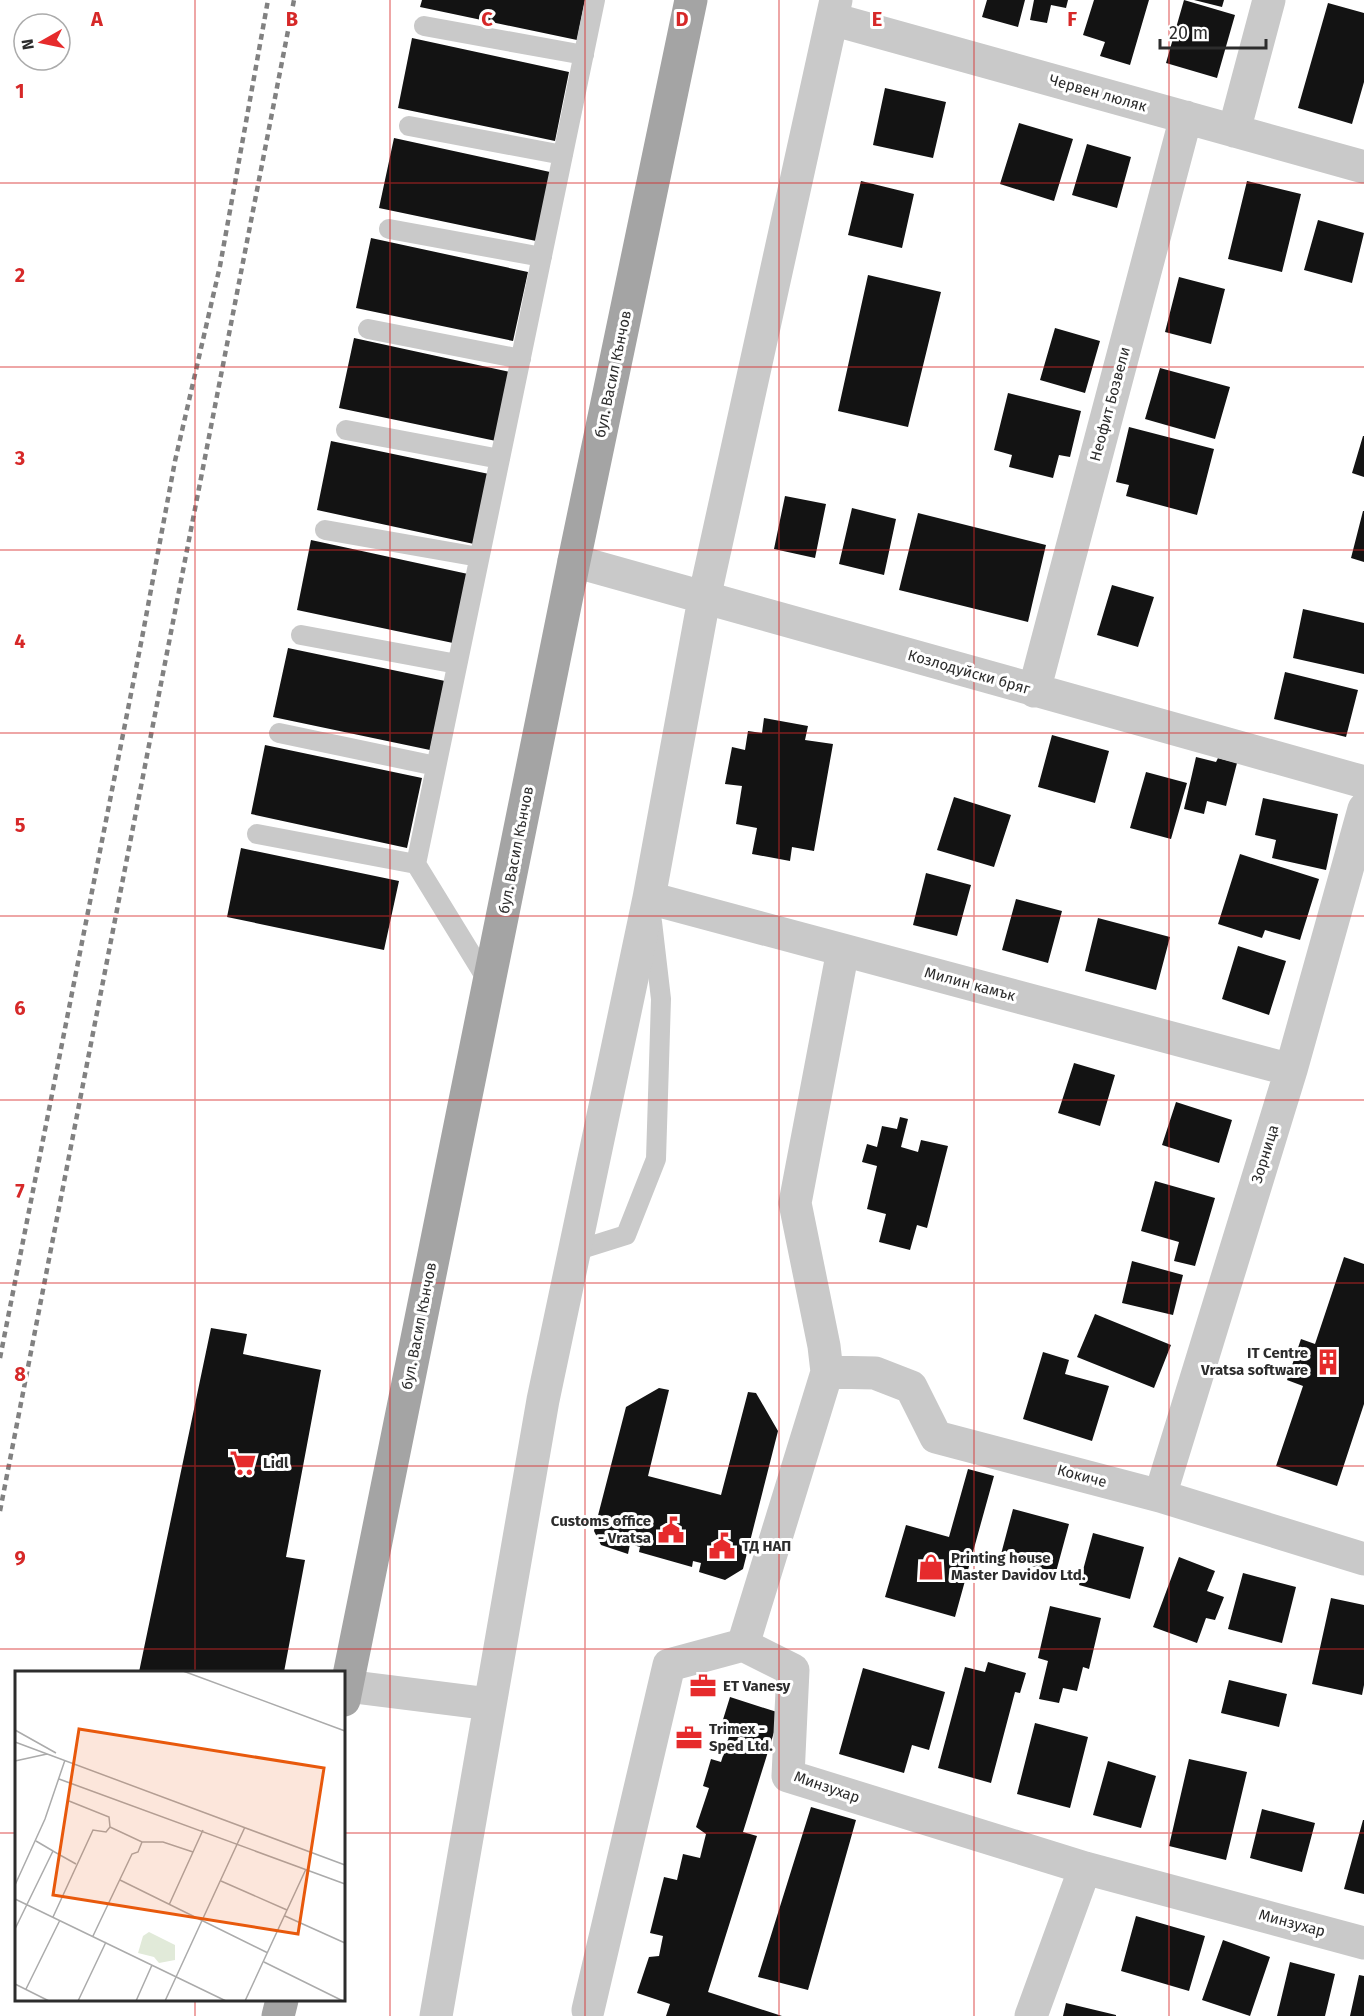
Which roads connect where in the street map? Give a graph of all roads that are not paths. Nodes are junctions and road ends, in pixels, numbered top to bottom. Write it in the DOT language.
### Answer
graph roads {
  1 [pos="596,0"];
  2 [pos="691,0"];
  3 [pos="1269,0"];
  4 [pos="834,9"];
  5 [pos="424,26"];
  6 [pos="584,55"];
  7 [pos="1186,117"];
  8 [pos="409,126"];
  9 [pos="1234,130"];
  10 [pos="563,155"];
  11 [pos="1364,167"];
  12 [pos="389,229"];
  13 [pos="542,257"];
  14 [pos="368,328"];
  15 [pos="521,359"];
  16 [pos="346,430"];
  17 [pos="500,459"];
  18 [pos="325,530"];
  19 [pos="479,557"];
  20 [pos="574,561"];
  21 [pos="704,599"];
  22 [pos="301,635"];
  23 [pos="457,664"];
  24 [pos="1034,690"];
  25 [pos="279,733"];
  26 [pos="436,766"];
  27 [pos="1364,782"];
  28 [pos="1364,809"];
  29 [pos="257,834"];
  30 [pos="416,864"];
  31 [pos="649,898"];
  32 [pos="843,950"];
  33 [pos="489,983"];
  34 [pos="1291,1070"];
  35 [pos="575,1251"];
  36 [pos="827,1372"];
  37 [pos="1160,1496"];
  38 [pos="1364,1559"];
  39 [pos="743,1645"];
  40 [pos="345,1693"];
  41 [pos="490,1704"];
  42 [pos="1085,1868"];
  43 [pos="1364,1943"];
  44 [pos="282,2001"];
  45 [pos="588,2010"];
  46 [pos="278,2016"];
  47 [pos="436,2016"];
  48 [pos="1031,2016"];
  1 -- 6 [label="lane"];
  2 -- 20 [label="main road, бул. Васил Кънчов"];
  3 -- 9 [label="street"];
  4 -- 7 [label="street, Червен люляк"];
  4 -- 21 [label="street"];
  5 -- 6 [label="lane"];
  6 -- 10 [label="lane"];
  7 -- 9 [label="street, Червен люляк"];
  7 -- 24 [label="street, Неофит Бозвели"];
  8 -- 10 [label="lane"];
  9 -- 11 [label="street, Червен люляк"];
  10 -- 13 [label="lane"];
  12 -- 13 [label="lane"];
  13 -- 15 [label="lane"];
  14 -- 15 [label="lane"];
  15 -- 17 [label="lane"];
  16 -- 17 [label="lane"];
  17 -- 19 [label="lane"];
  18 -- 19 [label="lane"];
  19 -- 23 [label="lane"];
  20 -- 21 [label="street, Козлодуйски бряг"];
  20 -- 33 [label="main road, бул. Васил Кънчов"];
  21 -- 24 [label="street, Козлодуйски бряг"];
  21 -- 31 [label="street"];
  22 -- 23 [label="lane"];
  23 -- 26 [label="lane"];
  24 -- 27 [label="street, Козлодуйски бряг"];
  25 -- 26 [label="lane"];
  26 -- 30 [label="lane"];
  28 -- 34 [label="street, Зорница"];
  29 -- 30 [label="lane"];
  30 -- 33 [label="lane"];
  31 -- 32 [label="street, Милин камък"];
  31 -- 35 [label="street"];
  31 -- 35 [label="lane"];
  32 -- 34 [label="street, Милин камък"];
  32 -- 36 [label="street"];
  33 -- 40 [label="main road, бул. Васил Кънчов"];
  34 -- 37 [label="street, Зорница"];
  35 -- 41 [label="street"];
  36 -- 37 [label="street, Кокиче"];
  36 -- 39 [label="street"];
  37 -- 38 [label="street, Кокиче"];
  39 -- 42 [label="street, Минзухар"];
  39 -- 45 [label="street"];
  40 -- 41 [label="street"];
  41 -- 47 [label="street"];
  42 -- 43 [label="street, Минзухар"];
  42 -- 48 [label="street"];
  44 -- 46 [label="main road"];
}
